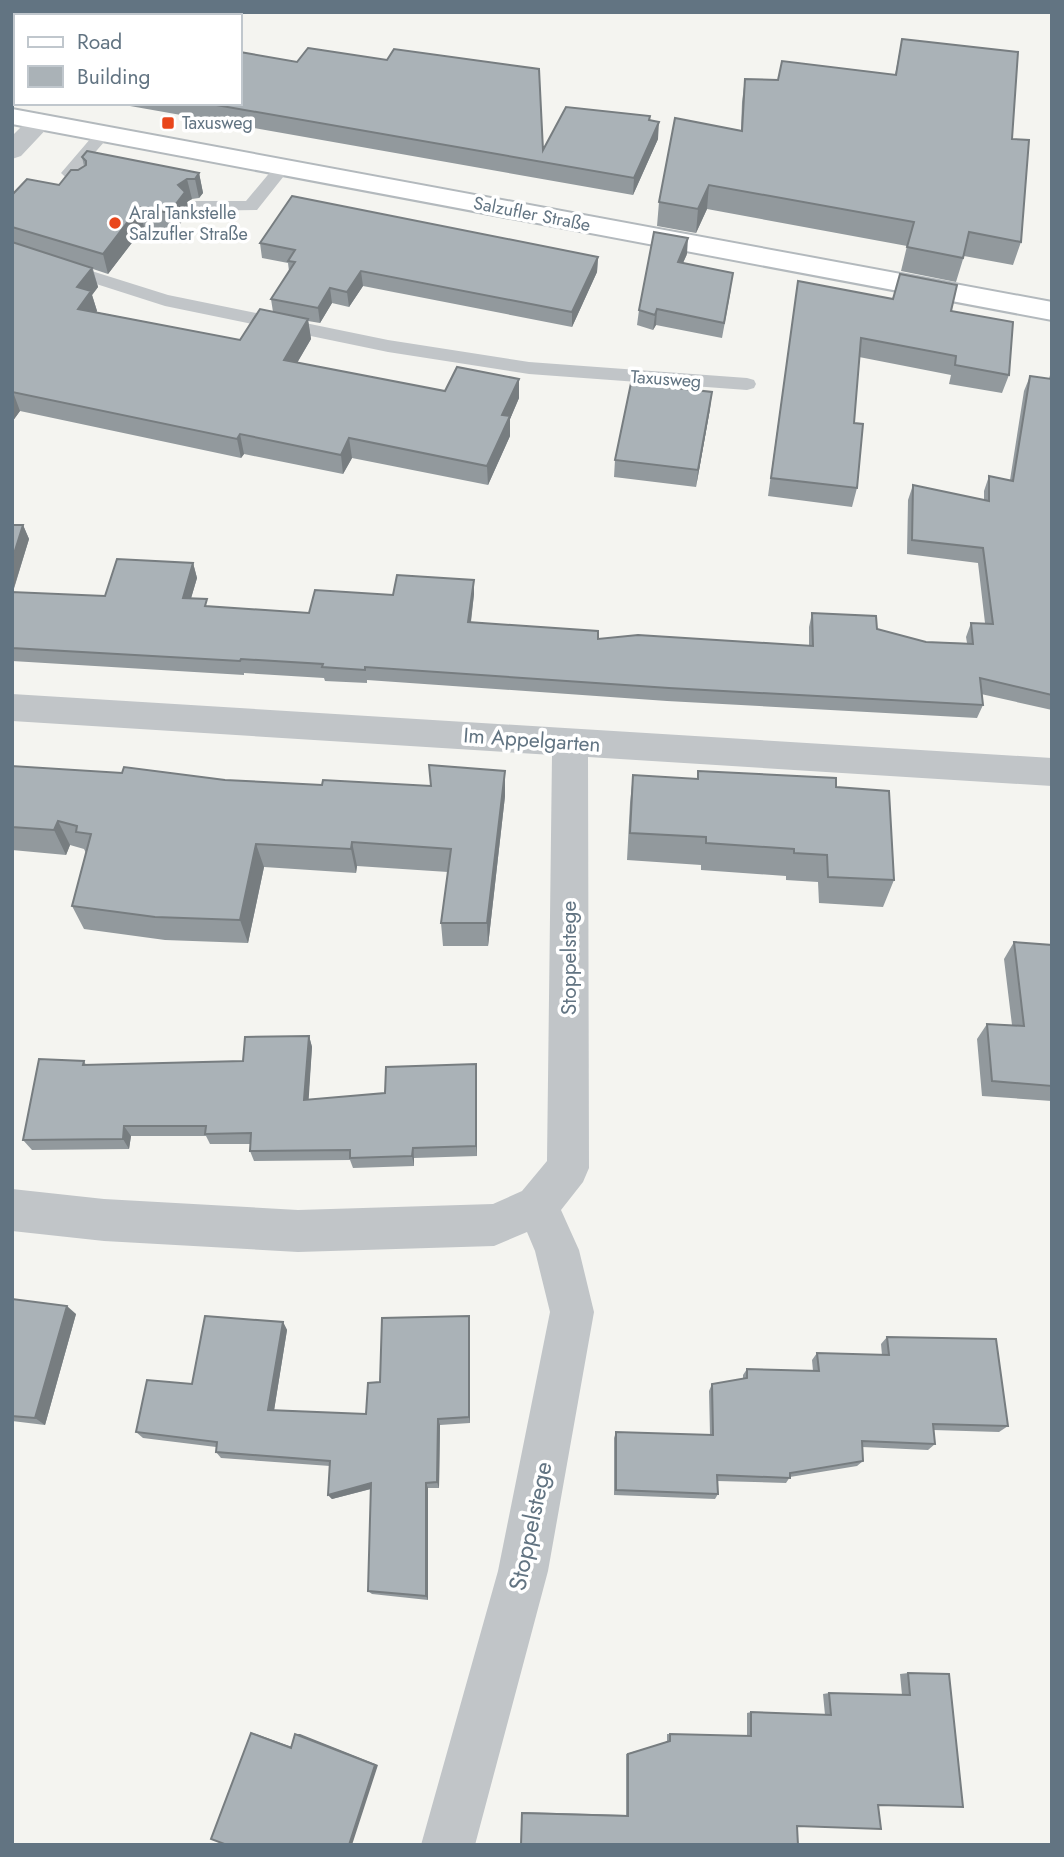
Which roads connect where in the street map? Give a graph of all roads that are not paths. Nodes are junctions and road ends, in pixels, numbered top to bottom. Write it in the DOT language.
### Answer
graph roads {
  1 [pos="12,116"];
  2 [pos="40,122"];
  3 [pos="103,134"];
  4 [pos="12,151"];
  5 [pos="283,167"];
  6 [pos="82,183"];
  7 [pos="193,206"];
  8 [pos="12,251"];
  9 [pos="1052,311"];
  10 [pos="747,384"];
  11 [pos="12,707"];
  12 [pos="570,742"];
  13 [pos="1052,772"];
  14 [pos="537,1206"];
  15 [pos="12,1210"];
  16 [pos="448,1845"];
  1 -- 2 [label="main road, Salzufler Straße"];
  2 -- 3 [label="main road, Salzufler Straße"];
  2 -- 4 [label="street"];
  3 -- 5 [label="main road, Salzufler Straße"];
  3 -- 6 [label="lane"];
  5 -- 7 [label="lane"];
  5 -- 9 [label="main road, Salzufler Straße"];
  8 -- 10 [label="lane, Taxusweg"];
  11 -- 12 [label="street, Im Appelgarten"];
  12 -- 13 [label="street, Im Appelgarten"];
  12 -- 14 [label="street, Stoppelstege"];
  14 -- 15 [label="street, Stoppelstege"];
  14 -- 16 [label="street, Stoppelstege"];
}
